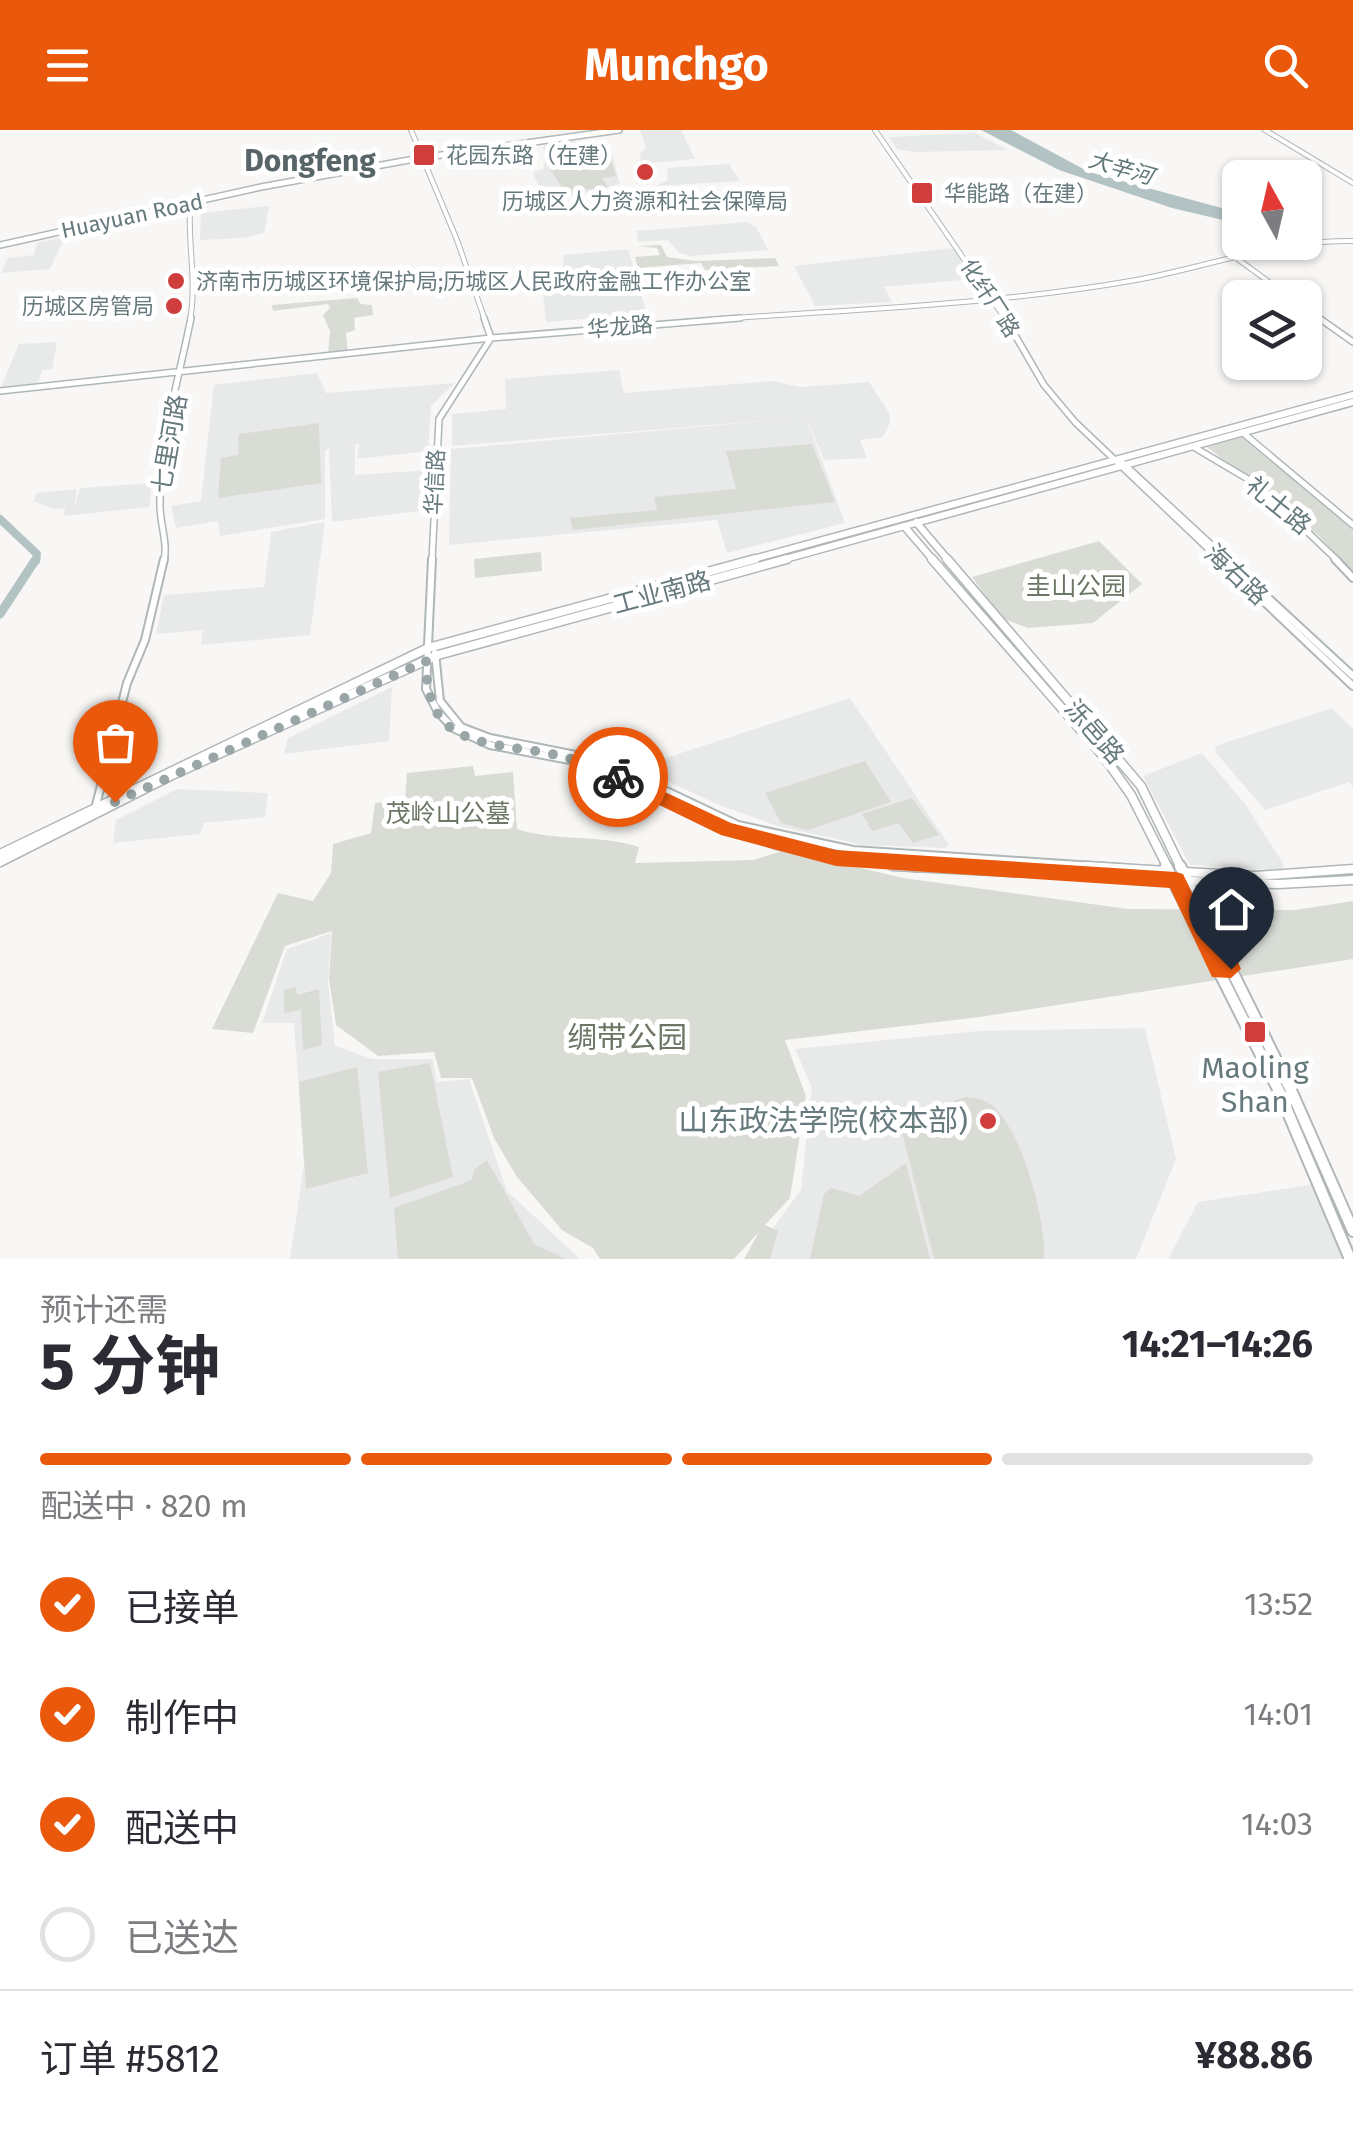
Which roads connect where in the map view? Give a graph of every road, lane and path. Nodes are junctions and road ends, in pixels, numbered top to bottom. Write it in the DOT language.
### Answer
graph roads {
  1 [pos="411,130"];
  2 [pos="589,130"];
  3 [pos="619,130"];
  4 [pos="874,130"];
  5 [pos="1268,130"];
  6 [pos="419,156"];
  7 [pos="1353,181"];
  8 [pos="178,203"];
  9 [pos="186,204"];
  10 [pos="1322,240"];
  11 [pos="1353,241"];
  12 [pos="0,243"];
  13 [pos="1238,260"];
  14 [pos="1266,280"];
  15 [pos="991,297"];
  16 [pos="1322,320"];
  17 [pos="491,338"];
  18 [pos="1353,342"];
  19 [pos="183,373"];
  20 [pos="0,391"];
  21 [pos="1352,402"];
  22 [pos="1242,432"];
  23 [pos="1192,446"];
  24 [pos="1119,463"];
  25 [pos="916,522"];
  26 [pos="1353,525"];
  27 [pos="904,526"];
  28 [pos="1353,578"];
  29 [pos="428,648"];
  30 [pos="438,656"];
  31 [pos="426,661"];
  32 [pos="1353,676"];
  33 [pos="1353,686"];
  34 [pos="96,804"];
  35 [pos="0,854"];
  36 [pos="0,862"];
  37 [pos="1353,869"];
  38 [pos="1173,876"];
  39 [pos="1187,876"];
  40 [pos="1353,880"];
  41 [pos="1225,969"];
  42 [pos="1353,1231"];
  43 [pos="1350,1259"];
  1 -- 6 [label="main road"];
  2 -- 6 [label="main road, Huayuan Road"];
  3 -- 6 [label="main road, Huayuan Road"];
  4 -- 15 [label="main road, 化纤厂路"];
  5 -- 7 [label="main road"];
  6 -- 8 [label="main road, Huayuan Road"];
  6 -- 9 [label="main road, Huayuan Road"];
  6 -- 17 [label="main road"];
  8 -- 9 [label="main road"];
  8 -- 12 [label="main road, Huayuan Road"];
  9 -- 12 [label="main road, Huayuan Road"];
  9 -- 19 [label="main road, 七里河路"];
  10 -- 11 [label="main road, 华龙路"];
  13 -- 14 [label="main road"];
  13 -- 15 [label="main road, 华龙路"];
  15 -- 17 [label="main road, 华龙路"];
  15 -- 24 [label="main road, 化纤厂路"];
  16 -- 18 [label="main road"];
  17 -- 19 [label="main road, 华龙路"];
  17 -- 29 [label="main road, 华信路"];
  19 -- 20 [label="main road, 华龙路"];
  19 -- 34 [label="main road, 七里河路"];
  21 -- 22 [label="main road, 工业南路"];
  21 -- 24 [label="main road, 工业南路"];
  22 -- 23 [label="main road, 工业南路"];
  22 -- 26 [label="main road"];
  23 -- 24 [label="main road, 工业南路"];
  23 -- 28 [label="main road, 礼士路"];
  24 -- 25 [label="main road, 工业南路"];
  24 -- 29 [label="main road, 工业南路"];
  24 -- 32 [label="main road, 海右路"];
  24 -- 33 [label="main road, 海右路"];
  25 -- 27 [label="main road, 工业南路"];
  25 -- 39 [label="main road, 泺邑路"];
  27 -- 30 [label="main road, 工业南路"];
  27 -- 38 [label="main road, 泺邑路"];
  29 -- 30 [label="main road"];
  29 -- 31 [label="main road, 华信路"];
  29 -- 34 [label="main road, 工业南路"];
  30 -- 31 [label="main road, 工业南路"];
  30 -- 38 [label="main road"];
  31 -- 36 [label="main road, 工业南路"];
  31 -- 38 [label="main road, 华信路"];
  34 -- 35 [label="main road, 工业南路"];
  37 -- 39 [label="main road"];
  38 -- 39 [label="main road"];
  38 -- 41 [label="main road, 泺邑路"];
  39 -- 40 [label="main road"];
  39 -- 41 [label="main road, 泺邑路"];
  41 -- 42 [label="main road, 泺邑路"];
  41 -- 43 [label="main road, 泺邑路"];
}
